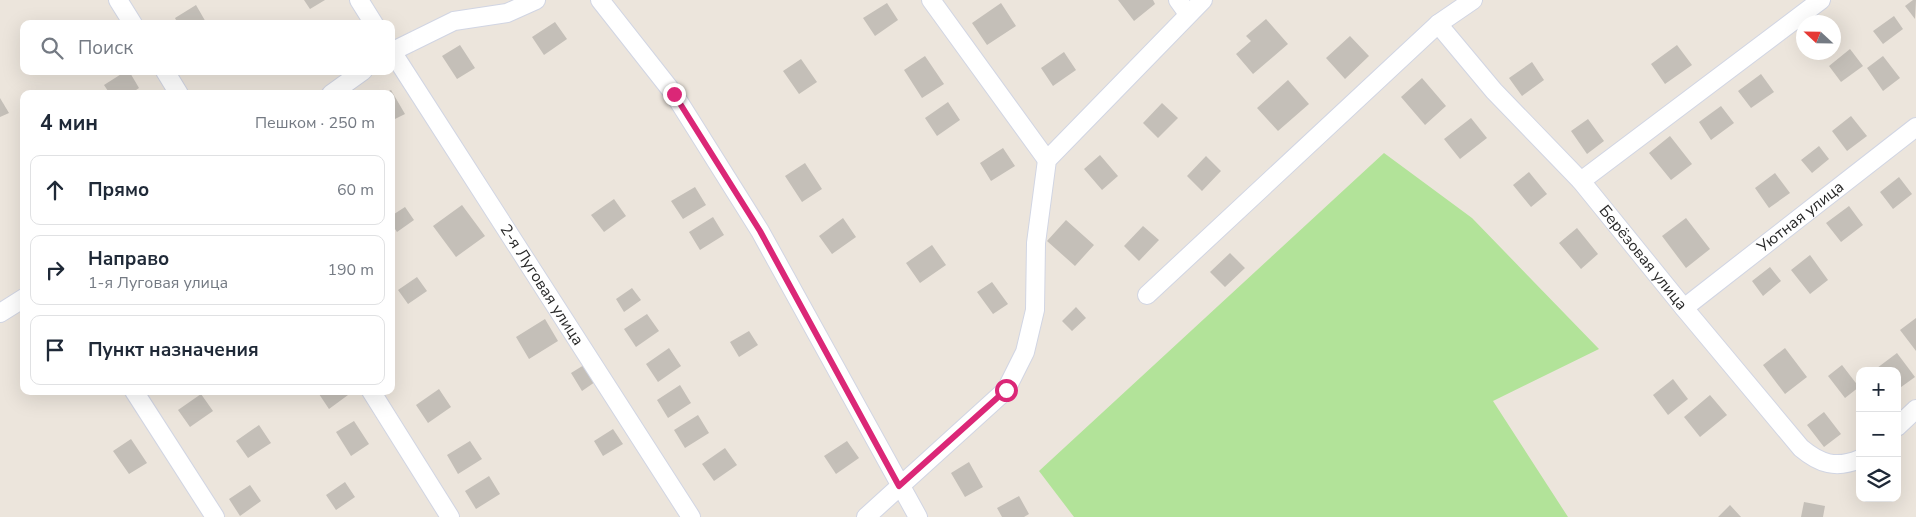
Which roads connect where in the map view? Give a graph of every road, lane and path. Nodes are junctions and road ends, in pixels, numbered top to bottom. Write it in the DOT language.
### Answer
graph roads {
  1 [pos="118,0"];
  2 [pos="359,0"];
  3 [pos="536,0"];
  4 [pos="600,0"];
  5 [pos="931,0"];
  6 [pos="1178,0"];
  7 [pos="1202,0"];
  8 [pos="1473,0"];
  9 [pos="1821,0"];
  10 [pos="1188,14"];
  11 [pos="130,20"];
  12 [pos="372,20"];
  13 [pos="1438,24"];
  14 [pos="395,49"];
  15 [pos="395,57"];
  16 [pos="167,75"];
  17 [pos="357,75"];
  18 [pos="176,90"];
  19 [pos="337,90"];
  20 [pos="1916,127"];
  21 [pos="1047,160"];
  22 [pos="1581,181"];
  23 [pos="1147,295"];
  24 [pos="20,300"];
  25 [pos="1684,308"];
  26 [pos="0,313"];
  27 [pos="137,395"];
  28 [pos="374,395"];
  29 [pos="1916,409"];
  30 [pos="1901,424"];
  31 [pos="1856,460"];
  32 [pos="899,486"];
  33 [pos="215,517"];
  34 [pos="450,517"];
  35 [pos="691,517"];
  36 [pos="866,517"];
  37 [pos="918,517"];
  1 -- 11 [label="street"];
  2 -- 12 [label="street"];
  3 -- 14 [label="street"];
  4 -- 32 [label="street"];
  5 -- 21 [label="street"];
  6 -- 10 [label="street"];
  7 -- 10 [label="street"];
  8 -- 13 [label="street"];
  9 -- 22 [label="street"];
  10 -- 21 [label="street"];
  13 -- 22 [label="street, Берёзовая улица"];
  13 -- 23 [label="street"];
  15 -- 35 [label="street, 2-я Луговая улица"];
  16 -- 18 [label="street"];
  17 -- 19 [label="street"];
  20 -- 25 [label="street, Уютная улица"];
  21 -- 32 [label="street"];
  22 -- 25 [label="street, Берёзовая улица"];
  24 -- 26 [label="street"];
  25 -- 31 [label="street, Берёзовая улица"];
  27 -- 33 [label="street"];
  28 -- 34 [label="street"];
  29 -- 30 [label="street"];
  32 -- 36 [label="street"];
  32 -- 37 [label="street"];
}
